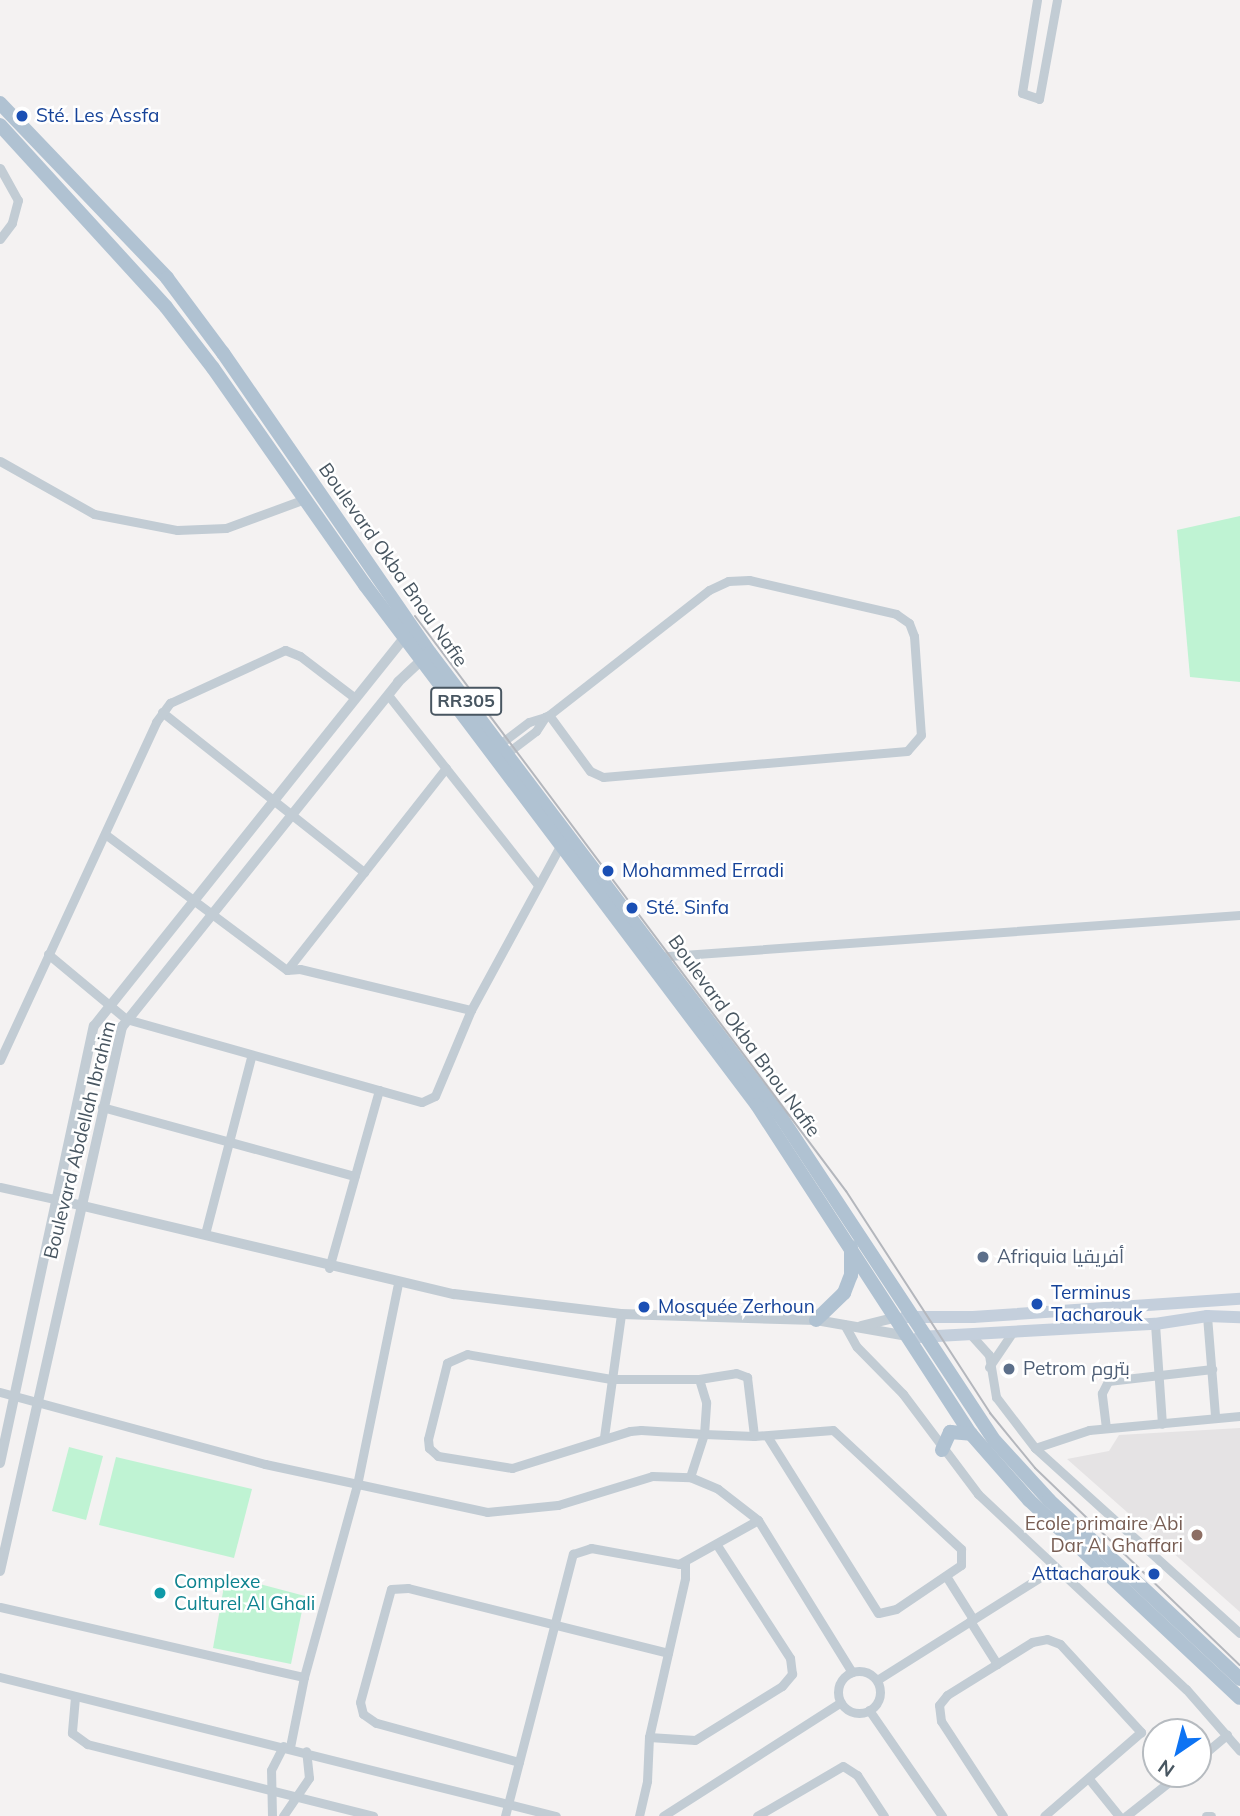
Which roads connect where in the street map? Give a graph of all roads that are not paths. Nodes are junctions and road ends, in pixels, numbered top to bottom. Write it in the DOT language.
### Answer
graph roads {
  1 [pos="1037,0"];
  2 [pos="1058,0"];
  3 [pos="0,103"];
  4 [pos="0,125"];
  5 [pos="0,168"];
  6 [pos="0,239"];
  7 [pos="0,461"];
  8 [pos="304,499"];
  9 [pos="409,633"];
  10 [pos="426,656"];
  11 [pos="388,695"];
  12 [pos="355,698"];
  13 [pos="162,712"];
  14 [pos="547,716"];
  15 [pos="499,752"];
  16 [pos="446,768"];
  17 [pos="274,800"];
  18 [pos="292,816"];
  19 [pos="105,834"];
  20 [pos="561,844"];
  21 [pos="364,872"];
  22 [pos="538,885"];
  23 [pos="193,900"];
  24 [pos="212,913"];
  25 [pos="1240,915"];
  26 [pos="48,954"];
  27 [pos="663,956"];
  28 [pos="647,958"];
  29 [pos="287,970"];
  30 [pos="108,1006"];
  31 [pos="471,1010"];
  32 [pos="126,1019"];
  33 [pos="251,1058"];
  34 [pos="0,1060"];
  35 [pos="379,1090"];
  36 [pos="102,1107"];
  37 [pos="229,1140"];
  38 [pos="355,1176"];
  39 [pos="0,1187"];
  40 [pos="54,1199"];
  41 [pos="81,1205"];
  42 [pos="205,1234"];
  43 [pos="851,1245"];
  44 [pos="330,1268"];
  45 [pos="398,1284"];
  46 [pos="1240,1299"];
  47 [pos="621,1314"];
  48 [pos="1207,1316"];
  49 [pos="903,1317"];
  50 [pos="1240,1317"];
  51 [pos="816,1320"];
  52 [pos="844,1324"];
  53 [pos="1155,1324"];
  54 [pos="861,1326"];
  55 [pos="1012,1333"];
  56 [pos="971,1335"];
  57 [pos="908,1336"];
  58 [pos="924,1337"];
  59 [pos="988,1368"];
  60 [pos="1212,1370"];
  61 [pos="1157,1378"];
  62 [pos="611,1379"];
  63 [pos="699,1379"];
  64 [pos="0,1392"];
  65 [pos="13,1395"];
  66 [pos="37,1400"];
  67 [pos="1215,1415"];
  68 [pos="1240,1416"];
  69 [pos="1162,1424"];
  70 [pos="1106,1427"];
  71 [pos="704,1433"];
  72 [pos="971,1434"];
  73 [pos="754,1436"];
  74 [pos="767,1436"];
  75 [pos="604,1437"];
  76 [pos="1035,1448"];
  77 [pos="942,1450"];
  78 [pos="0,1463"];
  79 [pos="690,1477"];
  80 [pos="357,1485"];
  81 [pos="758,1520"];
  82 [pos="717,1545"];
  83 [pos="685,1563"];
  84 [pos="1055,1568"];
  85 [pos="0,1571"];
  86 [pos="946,1576"];
  87 [pos="0,1607"];
  88 [pos="972,1620"];
  89 [pos="554,1623"];
  90 [pos="1240,1633"];
  91 [pos="668,1653"];
  92 [pos="997,1664"];
  93 [pos="852,1672"];
  94 [pos="0,1677"];
  95 [pos="304,1677"];
  96 [pos="1240,1679"];
  97 [pos="877,1680"];
  98 [pos="75,1697"];
  99 [pos="1240,1698"];
  100 [pos="841,1702"];
  101 [pos="869,1710"];
  102 [pos="1227,1735"];
  103 [pos="649,1737"];
  104 [pos="286,1746"];
  105 [pos="1212,1747"];
  106 [pos="306,1751"];
  107 [pos="1240,1751"];
  108 [pos="519,1762"];
  109 [pos="1089,1779"];
  110 [pos="1161,1788"];
  111 [pos="274,1792"];
  112 [pos="294,1797"];
  113 [pos="508,1805"];
  114 [pos="272,1816"];
  115 [pos="284,1816"];
  116 [pos="373,1816"];
  117 [pos="505,1816"];
  118 [pos="556,1816"];
  119 [pos="639,1816"];
  120 [pos="663,1816"];
  121 [pos="757,1816"];
  122 [pos="884,1816"];
  123 [pos="942,1816"];
  124 [pos="1003,1816"];
  125 [pos="1044,1816"];
  126 [pos="1119,1816"];
  127 [pos="1126,1816"];
  1 -- 2 [label="street"];
  3 -- 9 [label="main road, Boulevard Okba Bnou Nafie / RR305"];
  4 -- 8 [label="main road, Boulevard Okba Bnou Nafie / RR305"];
  5 -- 6 [label="street"];
  7 -- 8 [label="street"];
  8 -- 9 [label="main road, Boulevard Okba Bnou Nafie / RR305"];
  9 -- 10 [label="main road, Boulevard Okba Bnou Nafie / RR305"];
  9 -- 12 [label="street, Boulevard Abdellah Ibrahim"];
  10 -- 11 [label="street, Boulevard Abdellah Ibrahim"];
  10 -- 15 [label="main road, Boulevard Okba Bnou Nafie / RR305"];
  11 -- 16 [label="street"];
  11 -- 18 [label="street, Boulevard Abdellah Ibrahim"];
  12 -- 13 [label="street"];
  12 -- 17 [label="street, Boulevard Abdellah Ibrahim"];
  13 -- 17 [label="street"];
  13 -- 19 [label="street"];
  14 -- 14 [label="street"];
  14 -- 15 [label="street"];
  15 -- 20 [label="main road, Boulevard Okba Bnou Nafie / RR305"];
  15 -- 27 [label="main road, Boulevard Okba Bnou Nafie / RR305"];
  16 -- 21 [label="street"];
  16 -- 22 [label="street"];
  17 -- 18 [label="street"];
  17 -- 23 [label="street, Boulevard Abdellah Ibrahim"];
  18 -- 21 [label="street"];
  18 -- 24 [label="street, Boulevard Abdellah Ibrahim"];
  19 -- 23 [label="street"];
  19 -- 26 [label="street"];
  20 -- 22 [label="street"];
  20 -- 28 [label="main road, Boulevard Okba Bnou Nafie / RR305"];
  21 -- 29 [label="street"];
  22 -- 31 [label="street"];
  23 -- 24 [label="street"];
  23 -- 30 [label="street, Boulevard Abdellah Ibrahim"];
  24 -- 29 [label="street"];
  24 -- 32 [label="street, Boulevard Abdellah Ibrahim"];
  25 -- 27 [label="street"];
  26 -- 30 [label="street"];
  26 -- 34 [label="street"];
  27 -- 28 [label="street"];
  27 -- 49 [label="main road, Boulevard Okba Bnou Nafie / RR305"];
  28 -- 43 [label="main road, Boulevard Okba Bnou Nafie / RR305"];
  29 -- 31 [label="street"];
  30 -- 32 [label="street"];
  30 -- 40 [label="street, Boulevard Abdellah Ibrahim"];
  31 -- 35 [label="street"];
  32 -- 33 [label="street"];
  32 -- 36 [label="street, Boulevard Abdellah Ibrahim"];
  33 -- 35 [label="street"];
  33 -- 37 [label="street"];
  35 -- 38 [label="street"];
  36 -- 37 [label="street"];
  36 -- 41 [label="street, Boulevard Abdellah Ibrahim"];
  37 -- 38 [label="street"];
  37 -- 42 [label="street"];
  38 -- 44 [label="street"];
  39 -- 40 [label="street"];
  40 -- 41 [label="street"];
  40 -- 65 [label="street, Boulevard Abdellah Ibrahim"];
  41 -- 42 [label="street"];
  41 -- 66 [label="street, Boulevard Abdellah Ibrahim"];
  42 -- 44 [label="street"];
  43 -- 49 [label="main road, Boulevard Okba Bnou Nafie / RR305"];
  43 -- 51 [label="main road"];
  44 -- 45 [label="street"];
  45 -- 47 [label="street"];
  45 -- 80 [label="street"];
  46 -- 49 [label="main road"];
  47 -- 51 [label="street"];
  47 -- 62 [label="street"];
  48 -- 50 [label="main road"];
  48 -- 53 [label="main road"];
  48 -- 60 [label="street"];
  49 -- 54 [label="street"];
  49 -- 57 [label="main road, Boulevard Okba Bnou Nafie / RR305"];
  49 -- 58 [label="main road, Boulevard Okba Bnou Nafie / RR305"];
  51 -- 52 [label="street"];
  52 -- 54 [label="street"];
  52 -- 77 [label="street"];
  53 -- 55 [label="main road"];
  53 -- 61 [label="street"];
  54 -- 57 [label="street"];
  55 -- 56 [label="main road"];
  55 -- 59 [label="street"];
  56 -- 58 [label="main road"];
  56 -- 59 [label="street"];
  57 -- 58 [label="main road"];
  57 -- 72 [label="main road, Boulevard Okba Bnou Nafie / RR305"];
  58 -- 96 [label="main road, Boulevard Okba Bnou Nafie / RR305"];
  59 -- 76 [label="street"];
  60 -- 61 [label="street"];
  60 -- 67 [label="street"];
  61 -- 69 [label="street"];
  61 -- 70 [label="street"];
  62 -- 63 [label="street"];
  62 -- 75 [label="street"];
  62 -- 75 [label="street"];
  63 -- 71 [label="street"];
  63 -- 73 [label="street"];
  64 -- 65 [label="street"];
  65 -- 66 [label="street"];
  65 -- 78 [label="street, Boulevard Abdellah Ibrahim"];
  66 -- 80 [label="street"];
  66 -- 85 [label="street, Boulevard Abdellah Ibrahim"];
  67 -- 68 [label="street"];
  67 -- 69 [label="street"];
  69 -- 70 [label="street"];
  70 -- 76 [label="street"];
  71 -- 73 [label="street"];
  71 -- 75 [label="street"];
  71 -- 79 [label="street"];
  72 -- 77 [label="main road"];
  72 -- 99 [label="main road, Boulevard Okba Bnou Nafie / RR305"];
  73 -- 74 [label="street"];
  74 -- 86 [label="street"];
  74 -- 86 [label="street"];
  76 -- 90 [label="street"];
  77 -- 84 [label="street"];
  79 -- 80 [label="street"];
  79 -- 81 [label="street"];
  80 -- 95 [label="street"];
  81 -- 82 [label="street"];
  81 -- 93 [label="street"];
  82 -- 83 [label="street"];
  82 -- 103 [label="street"];
  83 -- 89 [label="street"];
  83 -- 91 [label="street"];
  84 -- 88 [label="street"];
  84 -- 102 [label="street"];
  86 -- 88 [label="street"];
  87 -- 95 [label="street"];
  88 -- 92 [label="street"];
  88 -- 97 [label="street"];
  89 -- 91 [label="street"];
  89 -- 108 [label="street"];
  89 -- 108 [label="street"];
  91 -- 103 [label="street"];
  92 -- 109 [label="street"];
  92 -- 124 [label="street"];
  93 -- 97 [label="street"];
  93 -- 100 [label="street"];
  94 -- 98 [label="street"];
  95 -- 104 [label="street"];
  97 -- 101 [label="street"];
  98 -- 104 [label="street"];
  98 -- 111 [label="street"];
  100 -- 101 [label="street"];
  100 -- 120 [label="street"];
  101 -- 123 [label="street"];
  102 -- 105 [label="street"];
  102 -- 107 [label="street"];
  103 -- 119 [label="street"];
  104 -- 106 [label="street"];
  104 -- 111 [label="street"];
  106 -- 112 [label="street"];
  106 -- 113 [label="street"];
  108 -- 113 [label="street"];
  109 -- 125 [label="street"];
  109 -- 126 [label="street"];
  110 -- 127 [label="street"];
  111 -- 112 [label="street"];
  111 -- 114 [label="street"];
  112 -- 115 [label="street"];
  112 -- 116 [label="street"];
  113 -- 117 [label="street"];
  113 -- 118 [label="street"];
  121 -- 122 [label="street"];
}
